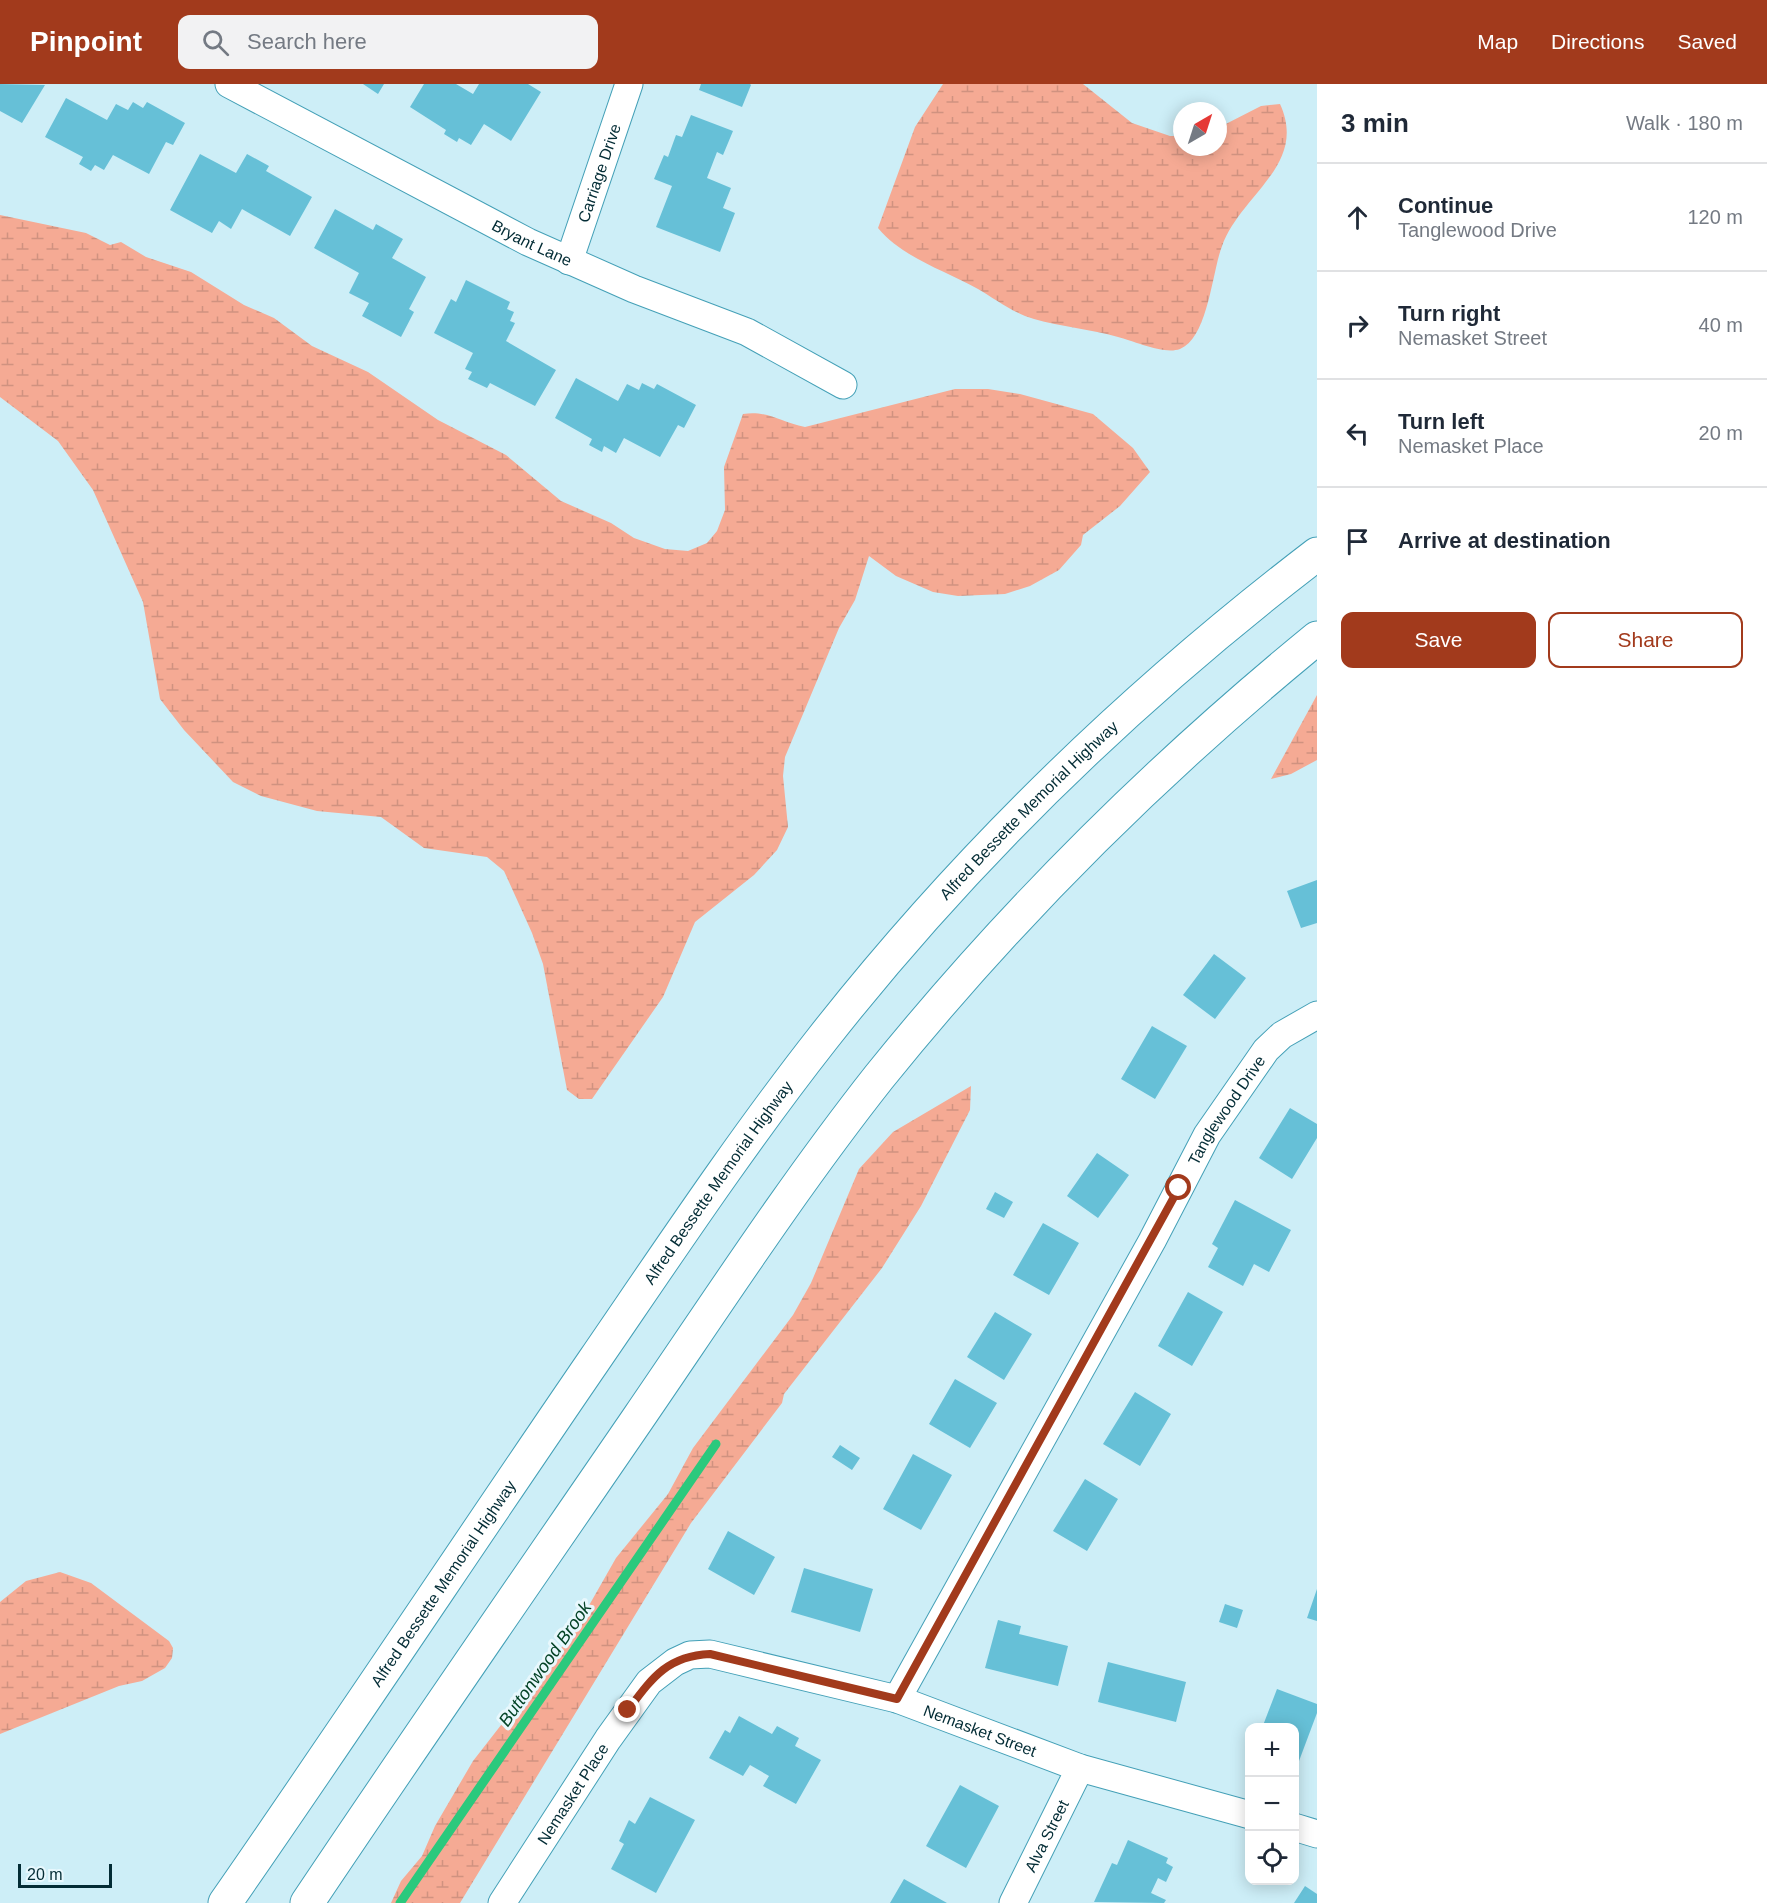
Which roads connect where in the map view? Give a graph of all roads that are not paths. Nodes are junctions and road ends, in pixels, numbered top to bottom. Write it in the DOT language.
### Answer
graph roads {
  1 [pos="229,84"];
  2 [pos="629,84"];
  3 [pos="569,261"];
  4 [pos="843,385"];
  5 [pos="1317,554"];
  6 [pos="1317,638"];
  7 [pos="1317,1015"];
  8 [pos="675,1662"];
  9 [pos="897,1699"];
  10 [pos="1080,1768"];
  11 [pos="1245,1814"];
  12 [pos="1299,1829"];
  13 [pos="1317,1834"];
  14 [pos="225,1903"];
  15 [pos="307,1903"];
  16 [pos="501,1903"];
  17 [pos="1013,1903"];
  1 -- 3 [label="street, Bryant Lane"];
  2 -- 3 [label="street, Carriage Drive"];
  3 -- 4 [label="street, Bryant Lane"];
  5 -- 14 [label="highway, Alfred Bessette Memorial Highway"];
  6 -- 15 [label="highway"];
  7 -- 9 [label="street, Tanglewood Drive"];
  8 -- 9 [label="street, Nemasket Street"];
  8 -- 16 [label="street, Nemasket Place"];
  9 -- 10 [label="street, Nemasket Street"];
  10 -- 11 [label="street, Nemasket Street"];
  10 -- 17 [label="street, Alva Street"];
  12 -- 13 [label="street"];
}
